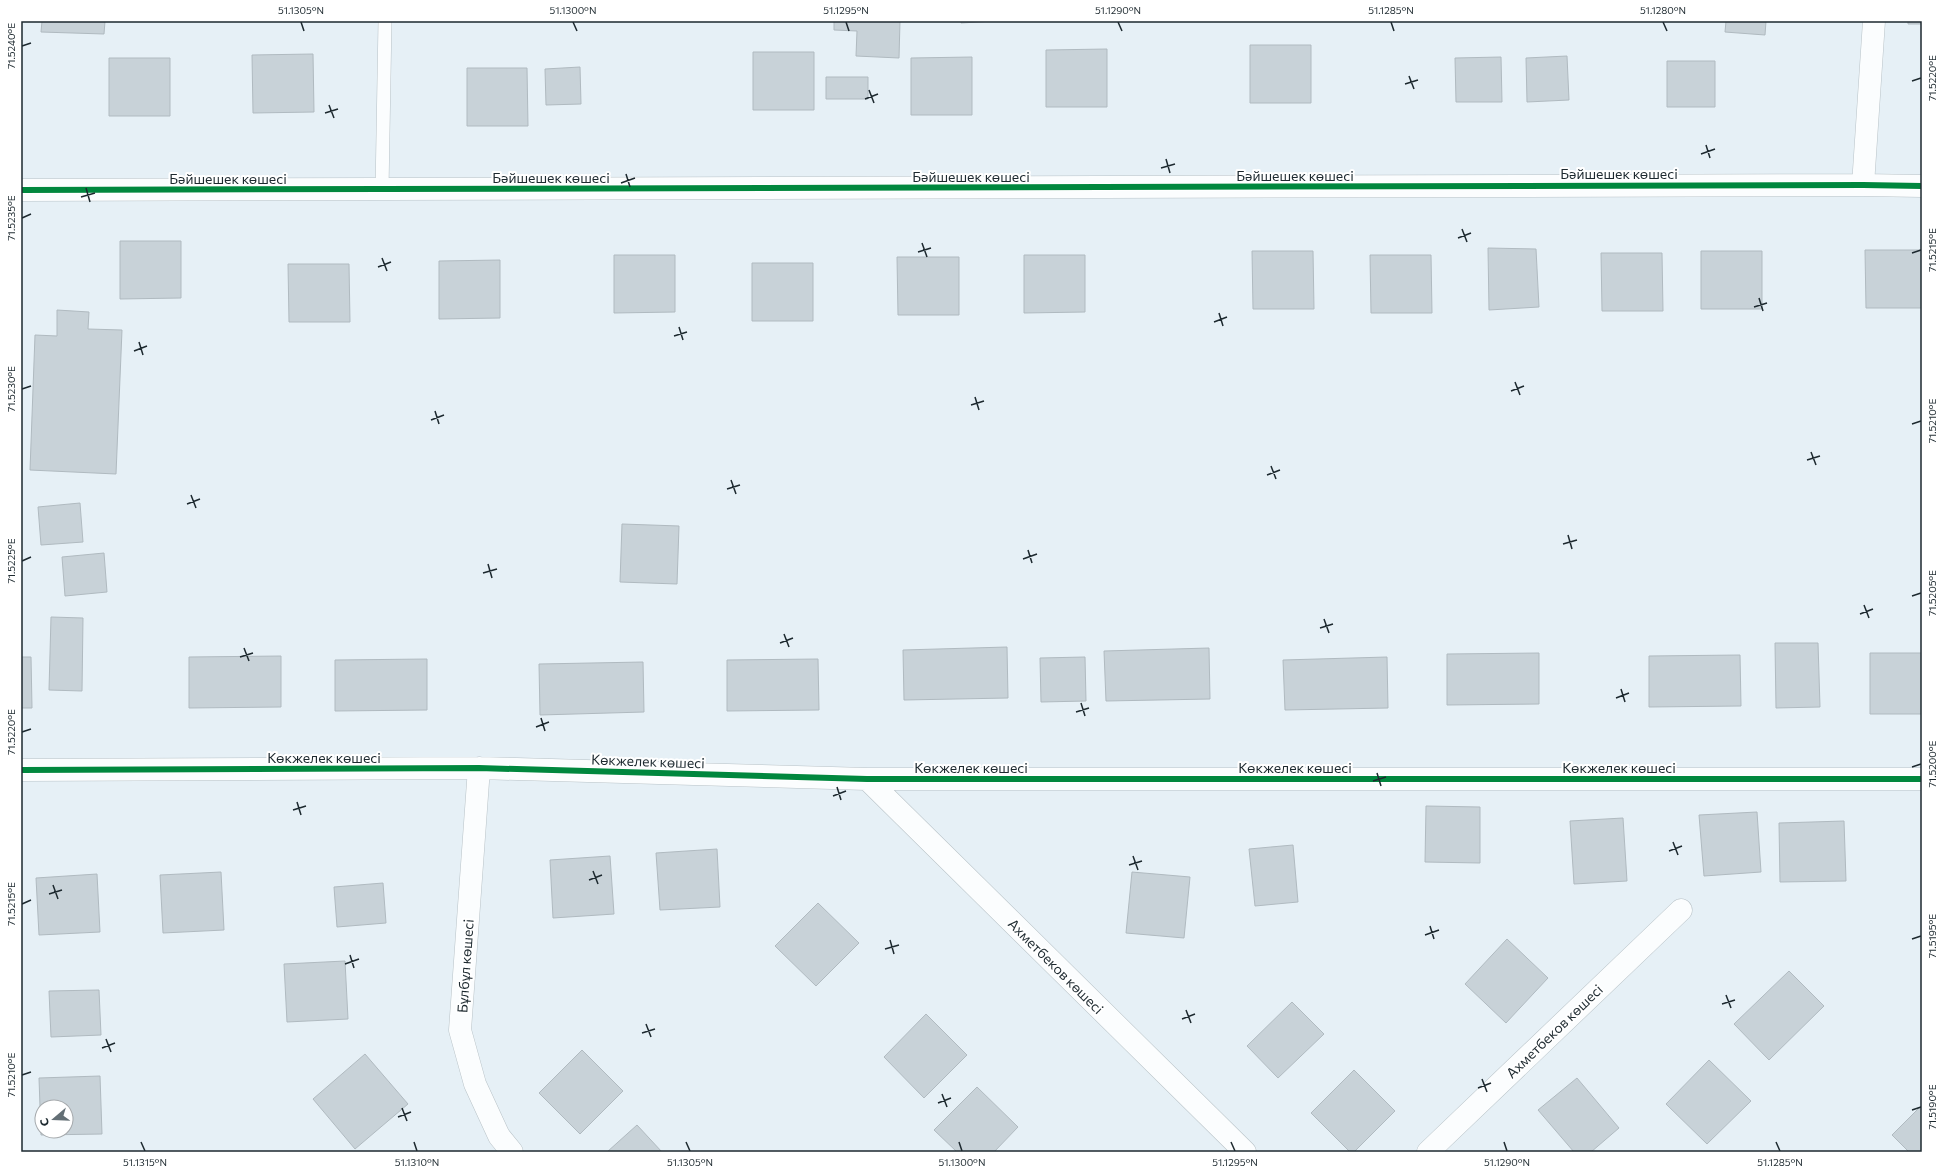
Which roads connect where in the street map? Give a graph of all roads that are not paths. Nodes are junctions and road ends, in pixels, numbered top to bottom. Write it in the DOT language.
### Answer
graph roads {
  1 [pos="386,21"];
  2 [pos="1874,21"];
  3 [pos="1863,184"];
  4 [pos="1922,186"];
  5 [pos="21,190"];
  6 [pos="382,190"];
  7 [pos="479,768"];
  8 [pos="21,770"];
  9 [pos="867,779"];
  10 [pos="1922,779"];
  11 [pos="1681,910"];
  12 [pos="512,1152"];
  13 [pos="1245,1152"];
  14 [pos="1428,1152"];
  1 -- 6 [label="lane"];
  2 -- 3 [label="street"];
  3 -- 4 [label="street, Бәйшешек көшесі"];
  3 -- 6 [label="street, Бәйшешек көшесі"];
  5 -- 6 [label="street, Бәйшешек көшесі"];
  7 -- 8 [label="street, Көкжелек көшесі"];
  7 -- 9 [label="street, Көкжелек көшесі"];
  7 -- 12 [label="street, Бұлбұл көшесі"];
  9 -- 10 [label="street, Көкжелек көшесі"];
  9 -- 13 [label="street, Ахметбеков көшесі"];
  11 -- 14 [label="street, Ахметбеков көшесі"];
}
